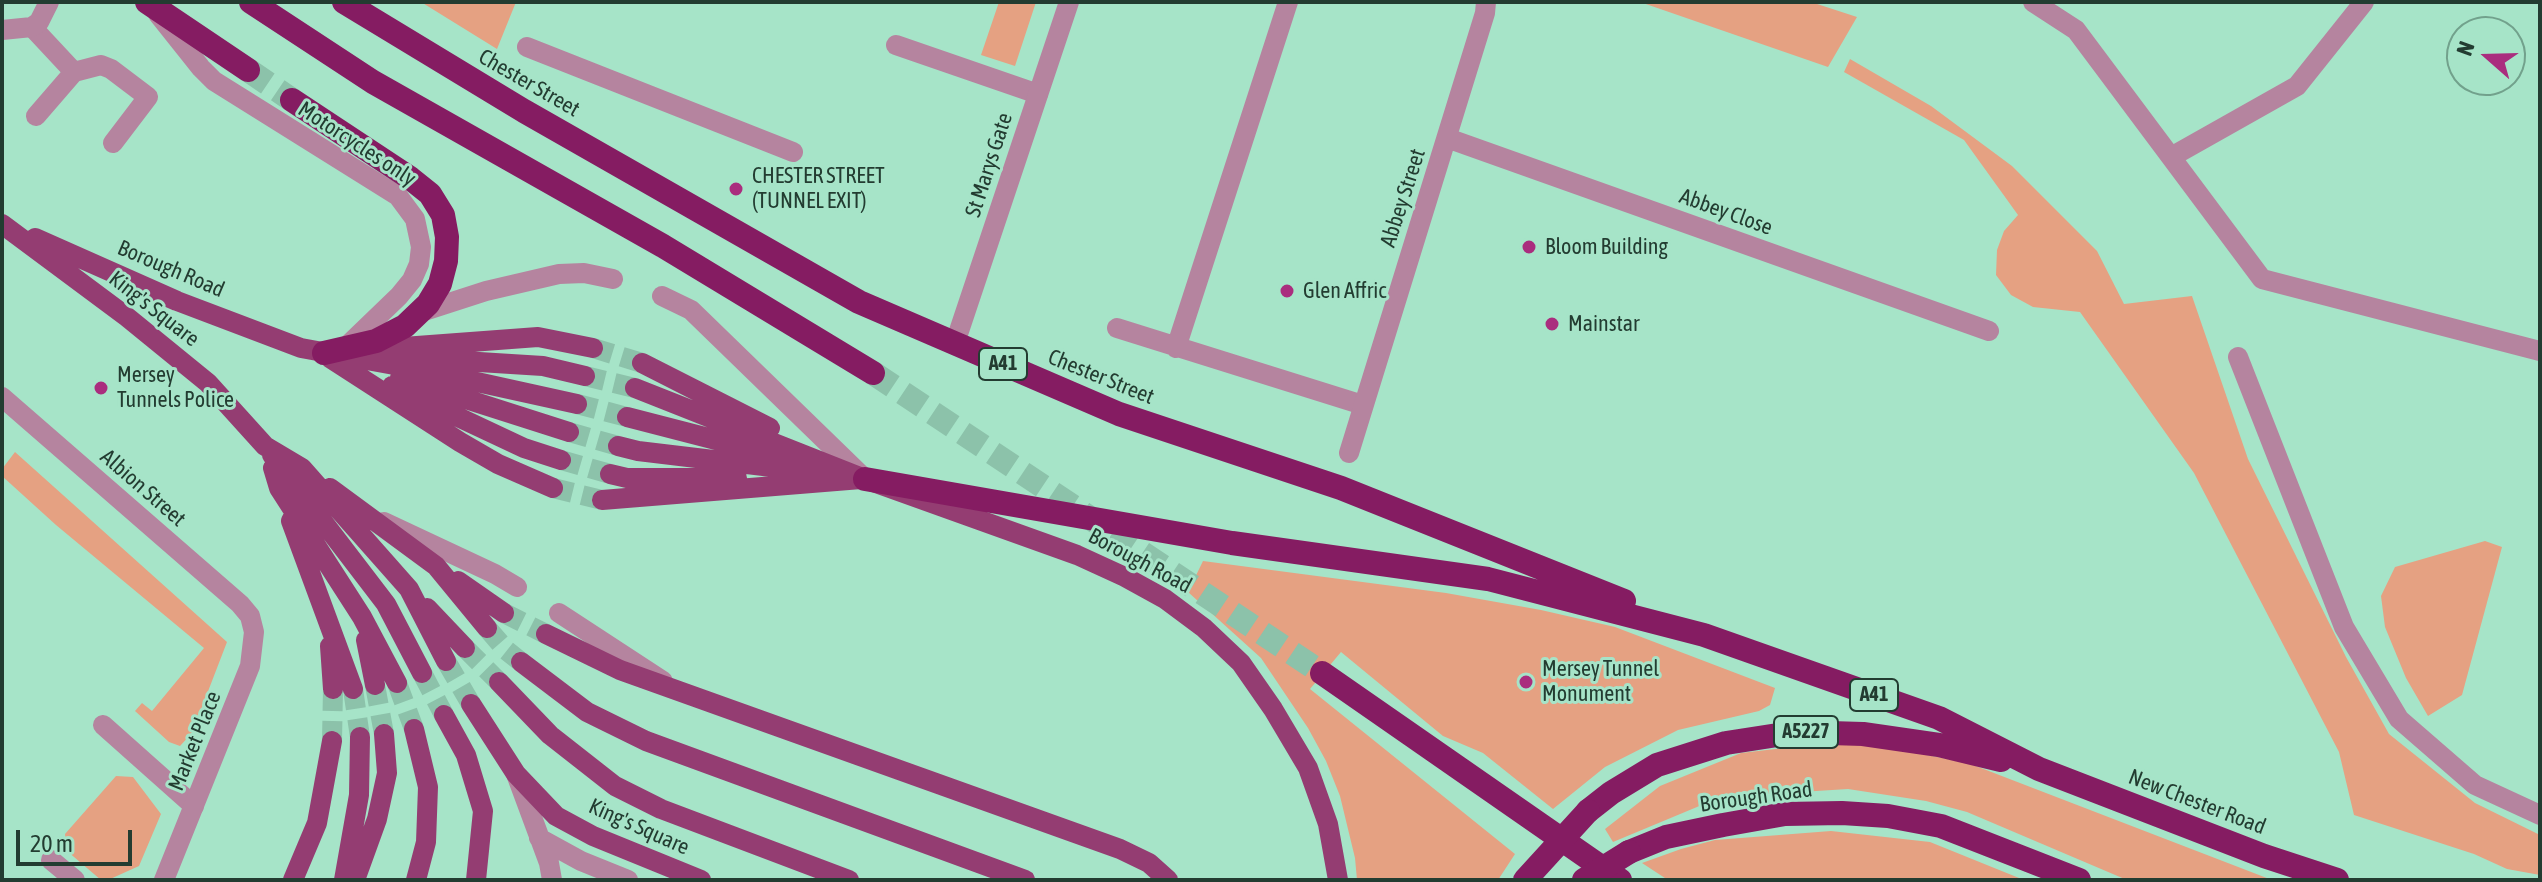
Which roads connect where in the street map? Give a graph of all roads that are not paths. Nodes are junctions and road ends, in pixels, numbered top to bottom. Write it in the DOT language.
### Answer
graph roads {
  1 [pos="49,2"];
  2 [pos="251,2"];
  3 [pos="344,2"];
  4 [pos="1069,2"];
  5 [pos="1288,2"];
  6 [pos="1486,2"];
  7 [pos="2033,2"];
  8 [pos="2364,2"];
  9 [pos="150,4"];
  10 [pos="32,27"];
  11 [pos="2,30"];
  12 [pos="896,45"];
  13 [pos="527,47"];
  14 [pos="248,70"];
  15 [pos="74,72"];
  16 [pos="1038,94"];
  17 [pos="292,100"];
  18 [pos="36,116"];
  19 [pos="1447,138"];
  20 [pos="113,143"];
  21 [pos="793,152"];
  22 [pos="2171,157"];
  23 [pos="2,224"];
  24 [pos="613,279"];
  25 [pos="662,296"];
  26 [pos="418,313"];
  27 [pos="1117,328"];
  28 [pos="1989,331"];
  29 [pos="955,343"];
  30 [pos="593,348"];
  31 [pos="1176,348"];
  32 [pos="334,351"];
  33 [pos="2540,351"];
  34 [pos="2238,357"];
  35 [pos="642,363"];
  36 [pos="873,373"];
  37 [pos="585,376"];
  38 [pos="635,388"];
  39 [pos="2,397"];
  40 [pos="577,404"];
  41 [pos="1363,405"];
  42 [pos="627,417"];
  43 [pos="569,432"];
  44 [pos="265,446"];
  45 [pos="618,446"];
  46 [pos="1349,453"];
  47 [pos="561,460"];
  48 [pos="302,468"];
  49 [pos="610,474"];
  50 [pos="865,479"];
  51 [pos="279,488"];
  52 [pos="553,488"];
  53 [pos="602,500"];
  54 [pos="370,516"];
  55 [pos="436,566"];
  56 [pos="517,587"];
  57 [pos="409,589"];
  58 [pos="504,613"];
  59 [pos="559,613"];
  60 [pos="250,616"];
  61 [pos="362,617"];
  62 [pos="487,628"];
  63 [pos="546,634"];
  64 [pos="1704,635"];
  65 [pos="465,648"];
  66 [pos="446,661"];
  67 [pos="521,662"];
  68 [pos="422,673"];
  69 [pos="1322,673"];
  70 [pos="499,682"];
  71 [pos="397,683"];
  72 [pos="375,685"];
  73 [pos="343,689"];
  74 [pos="676,690"];
  75 [pos="471,704"];
  76 [pos="444,715"];
  77 [pos="103,725"];
  78 [pos="414,729"];
  79 [pos="384,734"];
  80 [pos="360,737"];
  81 [pos="332,741"];
  82 [pos="2039,769"];
  83 [pos="516,774"];
  84 [pos="194,806"];
  85 [pos="2540,815"];
  86 [pos="539,838"];
  87 [pos="51,860"];
  88 [pos="75,880"];
  89 [pos="164,880"];
  90 [pos="293,880"];
  91 [pos="344,880"];
  92 [pos="355,880"];
  93 [pos="416,880"];
  94 [pos="476,880"];
  95 [pos="552,880"];
  96 [pos="628,880"];
  97 [pos="701,880"];
  98 [pos="849,880"];
  99 [pos="1025,880"];
  100 [pos="1168,880"];
  101 [pos="1338,880"];
  102 [pos="1525,880"];
  103 [pos="1584,880"];
  104 [pos="1620,880"];
  105 [pos="2079,880"];
  106 [pos="2337,880"];
  1 -- 10 [label="street"];
  2 -- 36 [label="highway"];
  3 -- 29 [label="highway, Chester Street / A41"];
  4 -- 16 [label="street, St Marys Gate"];
  5 -- 31 [label="street"];
  6 -- 19 [label="street, Abbey Street"];
  7 -- 22 [label="street"];
  8 -- 22 [label="street"];
  9 -- 14 [label="highway"];
  9 -- 32 [label="street, Motorcycles only"];
  10 -- 11 [label="street"];
  10 -- 15 [label="street"];
  12 -- 16 [label="street"];
  13 -- 21 [label="street"];
  15 -- 18 [label="street"];
  15 -- 20 [label="street"];
  16 -- 29 [label="street, St Marys Gate"];
  17 -- 26 [label="highway"];
  19 -- 28 [label="street, Abbey Close"];
  19 -- 41 [label="street, Abbey Street"];
  22 -- 33 [label="street"];
  23 -- 32 [label="main road, Borough Road"];
  23 -- 44 [label="main road, King's Square"];
  24 -- 26 [label="street"];
  25 -- 50 [label="street"];
  26 -- 32 [label="highway"];
  27 -- 31 [label="street"];
  29 -- 64 [label="highway, Chester Street / A41"];
  30 -- 32 [label="main road"];
  31 -- 41 [label="street"];
  32 -- 37 [label="main road"];
  32 -- 40 [label="main road"];
  32 -- 43 [label="main road"];
  32 -- 47 [label="main road"];
  32 -- 52 [label="main road"];
  34 -- 85 [label="street"];
  35 -- 50 [label="main road"];
  38 -- 50 [label="main road"];
  39 -- 60 [label="street, Albion Street"];
  41 -- 46 [label="street, Abbey Street"];
  42 -- 50 [label="main road"];
  44 -- 48 [label="main road, King's Square"];
  44 -- 51 [label="main road, King's Square"];
  44 -- 68 [label="main road"];
  45 -- 50 [label="main road"];
  48 -- 54 [label="main road"];
  48 -- 57 [label="main road, King's Square"];
  49 -- 50 [label="main road"];
  50 -- 53 [label="main road"];
  50 -- 64 [label="highway"];
  50 -- 101 [label="main road, Borough Road"];
  51 -- 61 [label="main road, King's Square"];
  51 -- 73 [label="main road"];
  54 -- 55 [label="main road"];
  54 -- 56 [label="street"];
  55 -- 58 [label="main road"];
  55 -- 62 [label="main road"];
  57 -- 65 [label="main road"];
  57 -- 66 [label="main road, King's Square"];
  59 -- 74 [label="street"];
  60 -- 84 [label="street, Market Place"];
  61 -- 71 [label="main road, King's Square"];
  61 -- 72 [label="main road"];
  63 -- 74 [label="main road"];
  64 -- 82 [label="highway, A41"];
  67 -- 99 [label="main road"];
  69 -- 104 [label="highway"];
  70 -- 98 [label="main road"];
  74 -- 100 [label="main road"];
  75 -- 83 [label="main road, King's Square"];
  76 -- 94 [label="main road"];
  77 -- 84 [label="street"];
  78 -- 93 [label="main road"];
  79 -- 92 [label="main road"];
  80 -- 91 [label="main road"];
  81 -- 90 [label="main road"];
  82 -- 102 [label="highway, A5227, bridge"];
  82 -- 106 [label="highway, New Chester Road / A41"];
  83 -- 86 [label="street"];
  83 -- 97 [label="main road, King's Square"];
  84 -- 89 [label="street, Market Place"];
  86 -- 95 [label="street"];
  86 -- 96 [label="street"];
  87 -- 88 [label="street"];
  103 -- 105 [label="highway, Borough Road, bridge"];
}
